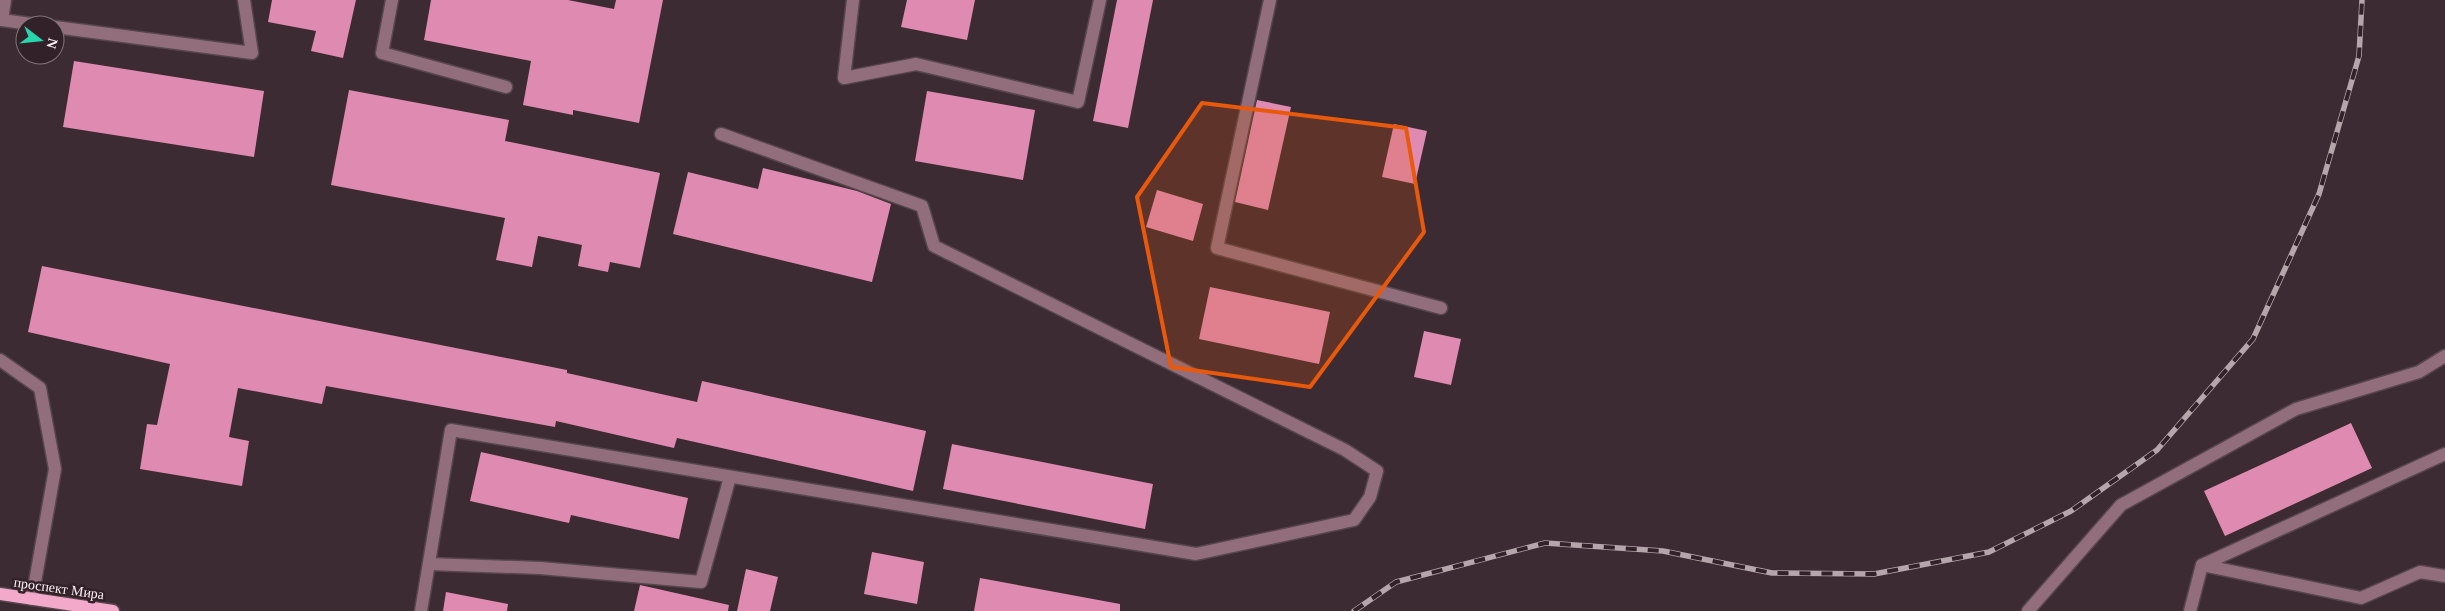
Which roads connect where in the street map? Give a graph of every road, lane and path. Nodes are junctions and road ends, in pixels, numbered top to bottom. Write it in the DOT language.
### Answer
graph roads {
  1 [pos="5,0"];
  2 [pos="244,0"];
  3 [pos="392,0"];
  4 [pos="853,0"];
  5 [pos="1100,0"];
  6 [pos="1270,0"];
  7 [pos="15,22"];
  8 [pos="65,28"];
  9 [pos="506,88"];
  10 [pos="721,134"];
  11 [pos="1441,308"];
  12 [pos="2445,358"];
  13 [pos="0,360"];
  14 [pos="2445,454"];
  15 [pos="730,476"];
  16 [pos="429,564"];
  17 [pos="2202,565"];
  18 [pos="2445,576"];
  19 [pos="0,594"];
  20 [pos="32,598"];
  21 [pos="113,611"];
  22 [pos="421,611"];
  23 [pos="2028,611"];
  24 [pos="2190,611"];
  1 -- 7 [label="lane"];
  2 -- 8 [label="lane"];
  3 -- 9 [label="lane"];
  4 -- 5 [label="lane"];
  6 -- 11 [label="lane"];
  10 -- 15 [label="lane"];
  12 -- 23 [label="lane"];
  13 -- 20 [label="lane"];
  14 -- 17 [label="lane"];
  15 -- 16 [label="lane"];
  15 -- 16 [label="lane"];
  16 -- 22 [label="lane"];
  17 -- 18 [label="lane"];
  17 -- 24 [label="lane"];
  19 -- 20 [label="main road, проспект Мира"];
  20 -- 21 [label="main road, проспект Мира"];
}
